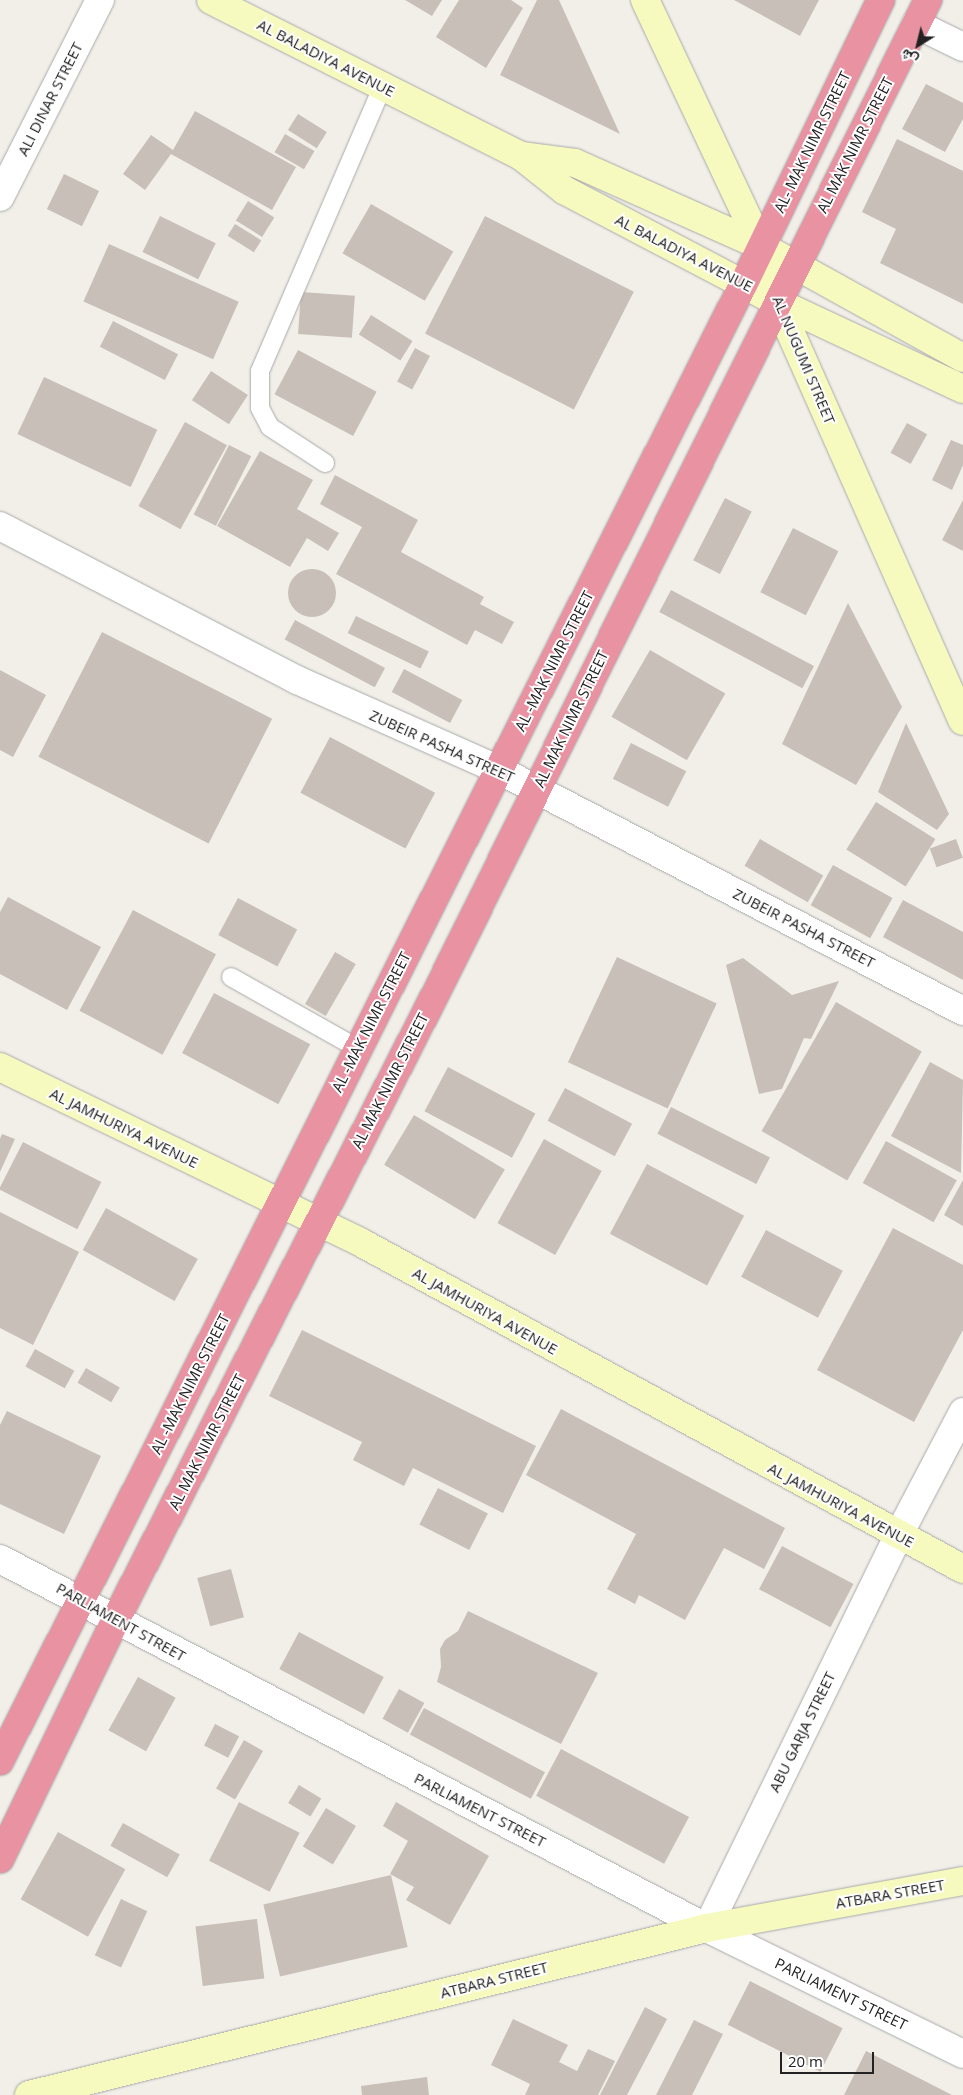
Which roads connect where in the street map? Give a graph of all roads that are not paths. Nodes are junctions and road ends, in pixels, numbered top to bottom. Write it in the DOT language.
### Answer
graph roads {
  1 [pos="100,0"];
  2 [pos="211,0"];
  3 [pos="645,0"];
  4 [pos="881,0"];
  5 [pos="928,0"];
  6 [pos="916,24"];
  7 [pos="963,47"];
  8 [pos="383,86"];
  9 [pos="521,156"];
  10 [pos="0,198"];
  11 [pos="761,246"];
  12 [pos="795,264"];
  13 [pos="744,284"];
  14 [pos="777,302"];
  15 [pos="963,358"];
  16 [pos="963,389"];
  17 [pos="325,463"];
  18 [pos="0,526"];
  19 [pos="963,721"];
  20 [pos="499,770"];
  21 [pos="536,789"];
  22 [pos="231,977"];
  23 [pos="963,1011"];
  24 [pos="357,1048"];
  25 [pos="0,1067"];
  26 [pos="280,1204"];
  27 [pos="317,1223"];
  28 [pos="963,1412"];
  29 [pos="898,1536"];
  30 [pos="0,1559"];
  31 [pos="963,1569"];
  32 [pos="81,1599"];
  33 [pos="115,1621"];
  34 [pos="0,1761"];
  35 [pos="0,1859"];
  36 [pos="963,1881"];
  37 [pos="707,1928"];
  38 [pos="963,2054"];
  39 [pos="29,2095"];
  1 -- 10 [label="street, ALI DINAR STREET"];
  2 -- 8 [label="street, AL BALADIYA AVENUE"];
  3 -- 11 [label="street, AL NUGUMI STREET"];
  4 -- 11 [label="highway, AL- MAK NIMR STREET"];
  5 -- 6 [label="highway, AL MAK NIMR STREET"];
  6 -- 7 [label="street"];
  6 -- 12 [label="highway, AL MAK NIMR STREET"];
  8 -- 9 [label="street, AL BALADIYA AVENUE"];
  8 -- 17 [label="lane"];
  9 -- 11 [label="street, AL BALADIYA AVENUE"];
  9 -- 13 [label="street, AL BALADIYA AVENUE"];
  11 -- 12 [label="street, AL BALADIYA AVENUE"];
  11 -- 13 [label="highway, AL- MAK NIMR STREET"];
  11 -- 14 [label="street, AL NUGUMI STREET"];
  12 -- 14 [label="highway, AL MAK NIMR STREET"];
  12 -- 15 [label="street, AL BALADIYA AVENUE"];
  13 -- 14 [label="street, AL BALADIYA AVENUE"];
  13 -- 20 [label="highway, AL -MAK NIMR STREET"];
  14 -- 16 [label="street, AL BALADIYA AVENUE"];
  14 -- 19 [label="street, AL NUGUMI STREET"];
  14 -- 21 [label="highway, AL MAK NIMR STREET"];
  18 -- 20 [label="street, ZUBEIR PASHA STREET"];
  20 -- 21 [label="street, ZUBEIR PASHA STREET"];
  20 -- 24 [label="highway, AL -MAK NIMR STREET"];
  21 -- 23 [label="street, ZUBEIR PASHA STREET"];
  21 -- 27 [label="highway, AL MAK NIMR STREET"];
  22 -- 24 [label="lane"];
  24 -- 26 [label="highway, AL -MAK NIMR STREET"];
  25 -- 26 [label="street, AL JAMHURIYA AVENUE"];
  26 -- 27 [label="street, AL JAMHURIYA AVENUE"];
  26 -- 32 [label="highway, AL -MAK NIMR STREET"];
  27 -- 29 [label="street, AL JAMHURIYA AVENUE"];
  27 -- 33 [label="highway, AL MAK NIMR STREET"];
  28 -- 29 [label="street, ABU GARJA STREET"];
  29 -- 31 [label="street, AL JAMHURIYA AVENUE"];
  29 -- 37 [label="street, ABU GARJA STREET"];
  30 -- 32 [label="street, PARLIAMENT STREET"];
  32 -- 33 [label="street, PARLIAMENT STREET"];
  32 -- 34 [label="highway, AL -MAK NIMR STREET"];
  33 -- 35 [label="highway, AL MAK NIMR STREET"];
  33 -- 37 [label="street, PARLIAMENT STREET"];
  36 -- 37 [label="street, ATBARA STREET"];
  37 -- 38 [label="street, PARLIAMENT STREET"];
  37 -- 39 [label="street, ATBARA STREET"];
}
